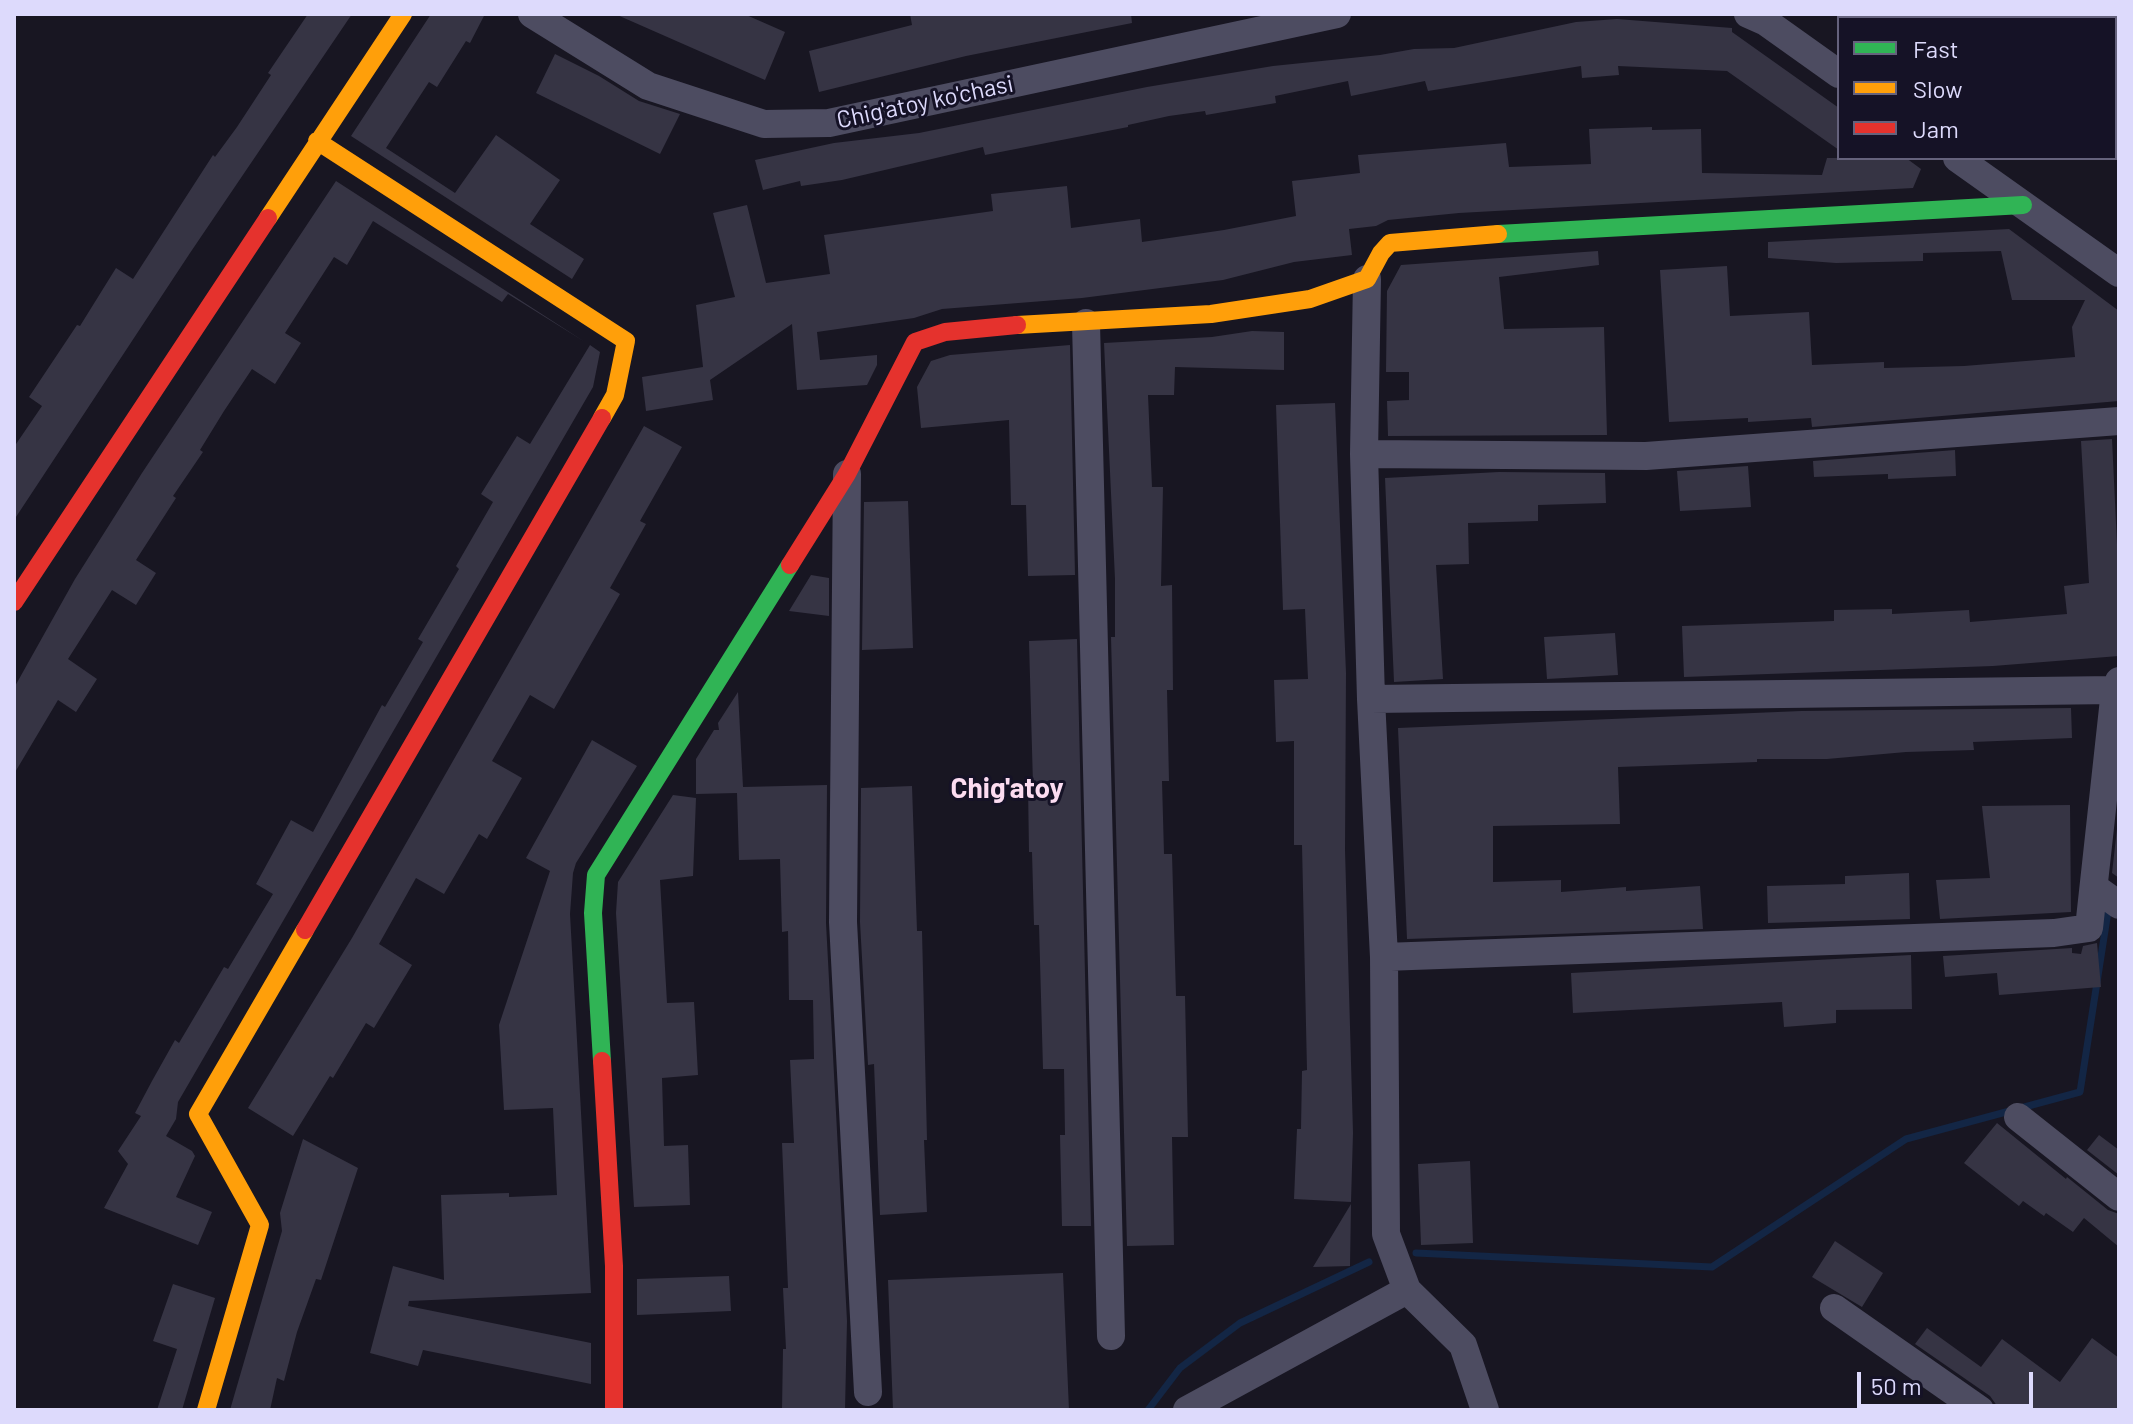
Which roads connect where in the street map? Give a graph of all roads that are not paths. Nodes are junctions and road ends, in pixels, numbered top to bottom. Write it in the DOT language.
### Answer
graph roads {
  1 [pos="403,14"];
  2 [pos="532,14"];
  3 [pos="1337,14"];
  4 [pos="1748,14"];
  5 [pos="1837,73"];
  6 [pos="317,141"];
  7 [pos="1960,160"];
  8 [pos="2023,205"];
  9 [pos="2119,273"];
  10 [pos="1367,279"];
  11 [pos="1086,323"];
  12 [pos="2119,421"];
  13 [pos="1364,454"];
  14 [pos="847,474"];
  15 [pos="14,602"];
  16 [pos="2117,686"];
  17 [pos="1371,699"];
  18 [pos="2094,887"];
  19 [pos="2119,905"];
  20 [pos="1384,957"];
  21 [pos="2018,1117"];
  22 [pos="2119,1197"];
  23 [pos="1407,1290"];
  24 [pos="1834,1308"];
  25 [pos="1111,1336"];
  26 [pos="868,1392"];
  27 [pos="206,1410"];
  28 [pos="614,1410"];
  29 [pos="1187,1410"];
  30 [pos="1485,1410"];
  31 [pos="1980,1410"];
  1 -- 6 [label="street"];
  2 -- 3 [label="street, Chig'atoy ko'chasi"];
  4 -- 5 [label="street"];
  6 -- 15 [label="street"];
  6 -- 27 [label="street"];
  7 -- 8 [label="street"];
  8 -- 9 [label="street"];
  8 -- 10 [label="street"];
  10 -- 11 [label="street"];
  10 -- 13 [label="street"];
  11 -- 14 [label="street"];
  11 -- 25 [label="street"];
  12 -- 13 [label="street"];
  13 -- 17 [label="street"];
  14 -- 26 [label="street"];
  14 -- 28 [label="street"];
  16 -- 17 [label="street"];
  16 -- 18 [label="street"];
  17 -- 20 [label="street"];
  18 -- 19 [label="street"];
  18 -- 20 [label="street"];
  20 -- 23 [label="street"];
  21 -- 22 [label="street"];
  23 -- 29 [label="street"];
  23 -- 30 [label="street"];
  24 -- 31 [label="street"];
}
